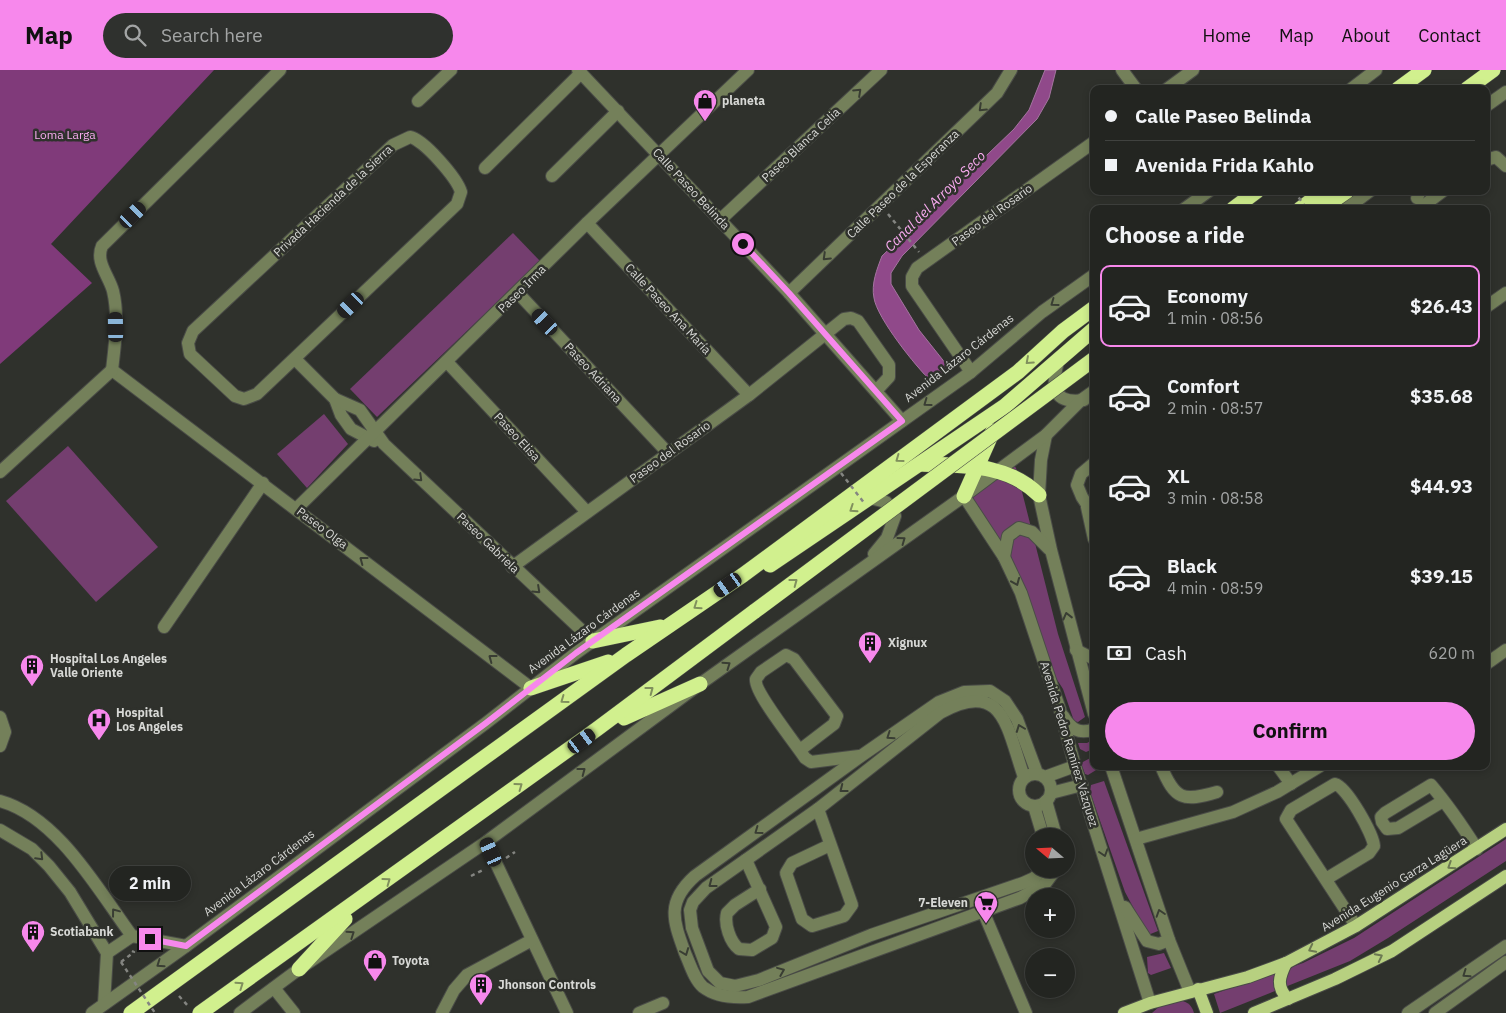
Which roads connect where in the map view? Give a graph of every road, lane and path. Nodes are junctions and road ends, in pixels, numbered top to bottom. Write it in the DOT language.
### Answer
graph roads {
  1 [pos="280,70"];
  2 [pos="451,70"];
  3 [pos="748,70"];
  4 [pos="881,70"];
  5 [pos="1010,70"];
  6 [pos="1122,70"];
  7 [pos="1193,70"];
  8 [pos="1376,70"];
  9 [pos="1424,70"];
  10 [pos="1493,70"];
  11 [pos="580,72"];
  12 [pos="1133,85"];
  13 [pos="1173,85"];
  14 [pos="1356,85"];
  15 [pos="1403,85"];
  16 [pos="1472,85"];
  17 [pos="1505,94"];
  18 [pos="418,101"];
  19 [pos="1490,103"];
  20 [pos="618,110"];
  21 [pos="1090,145"];
  22 [pos="659,154"];
  23 [pos="1490,159"];
  24 [pos="1506,166"];
  25 [pos="485,168"];
  26 [pos="552,176"];
  27 [pos="1203,195"];
  28 [pos="1252,195"];
  29 [pos="1319,195"];
  30 [pos="1341,195"];
  31 [pos="1365,195"];
  32 [pos="1431,195"];
  33 [pos="1419,199"];
  34 [pos="1190,205"];
  35 [pos="1238,205"];
  36 [pos="1305,205"];
  37 [pos="1327,205"];
  38 [pos="1351,205"];
  39 [pos="888,214"];
  40 [pos="720,220"];
  41 [pos="587,223"];
  42 [pos="919,252"];
  43 [pos="1090,277"];
  44 [pos="518,293"];
  45 [pos="789,293"];
  46 [pos="1506,293"];
  47 [pos="1490,304"];
  48 [pos="1090,311"];
  49 [pos="1090,332"];
  50 [pos="824,333"];
  51 [pos="1060,356"];
  52 [pos="295,359"];
  53 [pos="446,362"];
  54 [pos="1090,362"];
  55 [pos="112,370"];
  56 [pos="970,372"];
  57 [pos="876,391"];
  58 [pos="1090,394"];
  59 [pos="749,395"];
  60 [pos="335,399"];
  61 [pos="1090,400"];
  62 [pos="1080,401"];
  63 [pos="1005,406"];
  64 [pos="902,421"];
  65 [pos="966,433"];
  66 [pos="371,434"];
  67 [pos="1046,435"];
  68 [pos="668,453"];
  69 [pos="921,464"];
  70 [pos="957,466"];
  71 [pos="1090,466"];
  72 [pos="976,468"];
  73 [pos="997,470"];
  74 [pos="0,472"];
  75 [pos="841,473"];
  76 [pos="263,483"];
  77 [pos="1039,494"];
  78 [pos="964,496"];
  79 [pos="868,501"];
  80 [pos="296,509"];
  81 [pos="1090,510"];
  82 [pos="587,512"];
  83 [pos="1051,550"];
  84 [pos="1004,557"];
  85 [pos="512,567"];
  86 [pos="859,571"];
  87 [pos="743,575"];
  88 [pos="671,625"];
  89 [pos="164,627"];
  90 [pos="593,641"];
  91 [pos="1076,650"];
  92 [pos="1506,650"];
  93 [pos="626,655"];
  94 [pos="1090,657"];
  95 [pos="1490,661"];
  96 [pos="700,684"];
  97 [pos="531,688"];
  98 [pos="1090,699"];
  99 [pos="1060,710"];
  100 [pos="0,717"];
  101 [pos="597,729"];
  102 [pos="1090,730"];
  103 [pos="0,746"];
  104 [pos="800,750"];
  105 [pos="860,756"];
  106 [pos="1075,766"];
  107 [pos="867,770"];
  108 [pos="1112,770"];
  109 [pos="1163,770"];
  110 [pos="1281,770"];
  111 [pos="1314,770"];
  112 [pos="1041,775"];
  113 [pos="1024,777"];
  114 [pos="1291,784"];
  115 [pos="1082,785"];
  116 [pos="1217,792"];
  117 [pos="1049,797"];
  118 [pos="0,801"];
  119 [pos="1443,801"];
  120 [pos="1034,806"];
  121 [pos="818,809"];
  122 [pos="1041,828"];
  123 [pos="1055,828"];
  124 [pos="1506,829"];
  125 [pos="0,830"];
  126 [pos="1136,839"];
  127 [pos="486,842"];
  128 [pos="830,845"];
  129 [pos="1477,849"];
  130 [pos="746,860"];
  131 [pos="1506,876"];
  132 [pos="1034,878"];
  133 [pos="1049,878"];
  134 [pos="1326,879"];
  135 [pos="760,890"];
  136 [pos="1116,892"];
  137 [pos="365,897"];
  138 [pos="984,911"];
  139 [pos="1356,926"];
  140 [pos="132,936"];
  141 [pos="532,940"];
  142 [pos="1169,940"];
  143 [pos="186,946"];
  144 [pos="1506,946"];
  145 [pos="134,952"];
  146 [pos="107,953"];
  147 [pos="1506,962"];
  148 [pos="1286,963"];
  149 [pos="298,969"];
  150 [pos="169,985"];
  151 [pos="762,985"];
  152 [pos="274,988"];
  153 [pos="1194,991"];
  154 [pos="1288,999"];
  155 [pos="663,1003"];
  156 [pos="1150,1003"];
  157 [pos="104,1004"];
  158 [pos="195,1010"];
  159 [pos="1430,1010"];
  160 [pos="92,1013"];
  161 [pos="131,1013"];
  162 [pos="155,1013"];
  163 [pos="240,1013"];
  164 [pos="294,1013"];
  165 [pos="442,1013"];
  166 [pos="567,1013"];
  167 [pos="639,1013"];
  168 [pos="1026,1013"];
  169 [pos="1124,1013"];
  170 [pos="1207,1013"];
  171 [pos="1254,1013"];
  172 [pos="1408,1013"];
  1 -- 55 [label="street"];
  2 -- 18 [label="street"];
  3 -- 22 [label="street, Paseo Irma"];
  40 -- 4 [label="street, Paseo Blanca Celia, one-way"];
  5 -- 45 [label="street, Calle Paseo de la Esperanza, one-way"];
  6 -- 12 [label="street"];
  7 -- 13 [label="street"];
  8 -- 14 [label="street"];
  9 -- 15 [label="highway"];
  10 -- 16 [label="highway"];
  11 -- 20 [label="street, Calle Paseo Belinda"];
  11 -- 25 [label="street"];
  17 -- 19 [label="street"];
  20 -- 22 [label="street, Calle Paseo Belinda"];
  20 -- 26 [label="street"];
  21 -- 56 [label="street, Paseo del Rosario"];
  22 -- 40 [label="street, Calle Paseo Belinda"];
  22 -- 41 [label="street, Paseo Irma"];
  23 -- 24 [label="street"];
  27 -- 34 [label="street"];
  28 -- 35 [label="highway"];
  29 -- 36 [label="highway"];
  30 -- 37 [label="highway"];
  31 -- 38 [label="street"];
  32 -- 33 [label="street"];
  39 -- 42 [label="path"];
  40 -- 45 [label="street, Calle Paseo Belinda"];
  41 -- 44 [label="street, Paseo Irma"];
  41 -- 59 [label="street, Calle Paseo Ana María"];
  43 -- 56 [label="street, Avenida Lázaro Cárdenas, one-way"];
  44 -- 53 [label="street, Paseo Irma"];
  44 -- 68 [label="street, Paseo Adriana"];
  45 -- 50 [label="street, Calle Paseo Belinda"];
  46 -- 47 [label="street"];
  48 -- 87 [label="highway, one-way"];
  49 -- 51 [label="highway"];
  50 -- 57 [label="street, Calle Paseo Belinda"];
  50 -- 57 [label="street, Paseo del Rosario"];
  50 -- 59 [label="street, Paseo del Rosario"];
  51 -- 62 [label="street"];
  51 -- 63 [label="highway"];
  52 -- 52 [label="street, Privada Hacienda de la Sierra"];
  52 -- 60 [label="street, Paseo Gabriela"];
  53 -- 66 [label="street, Paseo Irma"];
  53 -- 82 [label="street, Paseo Elisa"];
  101 -- 54 [label="highway, one-way, bridge"];
  55 -- 74 [label="street"];
  55 -- 76 [label="street, Paseo Olga"];
  56 -- 64 [label="street, Avenida Lázaro Cárdenas, one-way"];
  57 -- 64 [label="street, Calle Paseo Belinda"];
  58 -- 62 [label="street"];
  59 -- 68 [label="street, Paseo del Rosario"];
  60 -- 66 [label="street, Paseo Gabriela"];
  60 -- 66 [label="street, Paseo Gabriela"];
  61 -- 62 [label="street"];
  62 -- 67 [label="street"];
  63 -- 65 [label="highway"];
  63 -- 72 [label="highway"];
  64 -- 90 [label="street, Avenida Lázaro Cárdenas"];
  65 -- 69 [label="highway"];
  65 -- 70 [label="highway"];
  66 -- 80 [label="street, Paseo Irma"];
  66 -- 85 [label="street, Paseo Gabriela, one-way"];
  67 -- 73 [label="street"];
  67 -- 77 [label="street"];
  68 -- 82 [label="street, Paseo del Rosario"];
  69 -- 70 [label="highway"];
  69 -- 79 [label="highway"];
  70 -- 72 [label="highway"];
  70 -- 78 [label="highway"];
  71 -- 81 [label="street"];
  72 -- 73 [label="highway"];
  72 -- 78 [label="highway"];
  73 -- 77 [label="highway"];
  73 -- 78 [label="street"];
  75 -- 79 [label="path, bridge"];
  76 -- 80 [label="street, Paseo Olga"];
  76 -- 89 [label="street"];
  77 -- 83 [label="street"];
  78 -- 84 [label="street, Avenida Pedro Ramírez Vázquez"];
  86 -- 78 [label="street, one-way"];
  79 -- 86 [label="street"];
  79 -- 87 [label="highway, one-way"];
  97 -- 80 [label="street, Paseo Olga, one-way"];
  82 -- 85 [label="street, Paseo del Rosario"];
  83 -- 84 [label="street"];
  91 -- 83 [label="street, one-way"];
  84 -- 99 [label="street, Avenida Pedro Ramírez Vázquez, one-way"];
  85 -- 90 [label="street, Paseo Gabriela, one-way"];
  96 -- 86 [label="street, one-way"];
  87 -- 88 [label="highway, one-way"];
  88 -- 90 [label="highway"];
  88 -- 93 [label="highway"];
  90 -- 97 [label="street, Avenida Lázaro Cárdenas"];
  91 -- 94 [label="street"];
  91 -- 98 [label="street"];
  92 -- 95 [label="street"];
  93 -- 97 [label="highway"];
  93 -- 150 [label="highway, one-way"];
  96 -- 101 [label="highway"];
  127 -- 96 [label="street, one-way"];
  97 -- 143 [label="street, Avenida Lázaro Cárdenas"];
  99 -- 102 [label="street"];
  99 -- 106 [label="street, Avenida Pedro Ramírez Vázquez"];
  100 -- 103 [label="street"];
  137 -- 101 [label="highway, one-way"];
  104 -- 104 [label="street"];
  104 -- 105 [label="street"];
  105 -- 107 [label="street"];
  112 -- 105 [label="street, one-way"];
  105 -- 151 [label="street, one-way"];
  106 -- 112 [label="street"];
  106 -- 115 [label="street, Avenida Pedro Ramírez Vázquez"];
  107 -- 113 [label="street"];
  107 -- 121 [label="street, one-way"];
  108 -- 126 [label="street"];
  109 -- 116 [label="street"];
  110 -- 114 [label="street"];
  111 -- 114 [label="street"];
  112 -- 113 [label="street"];
  112 -- 117 [label="street"];
  113 -- 120 [label="street"];
  114 -- 126 [label="street"];
  115 -- 117 [label="street"];
  115 -- 136 [label="street, Avenida Pedro Ramírez Vázquez, one-way"];
  117 -- 120 [label="street"];
  117 -- 123 [label="street"];
  140 -- 118 [label="street, one-way"];
  119 -- 119 [label="street"];
  119 -- 129 [label="street"];
  120 -- 122 [label="street"];
  121 -- 128 [label="street"];
  121 -- 130 [label="street"];
  124 -- 129 [label="main road, Avenida Eugenio Garza Lagüera"];
  125 -- 146 [label="street, one-way"];
  142 -- 126 [label="street, one-way"];
  127 -- 141 [label="street"];
  149 -- 127 [label="street, one-way"];
  128 -- 128 [label="street"];
  129 -- 139 [label="main road, Avenida Eugenio Garza Lagüera, one-way"];
  130 -- 135 [label="street"];
  130 -- 151 [label="street, one-way"];
  154 -- 131 [label="main road, one-way"];
  151 -- 132 [label="street, one-way"];
  133 -- 138 [label="street"];
  134 -- 134 [label="street"];
  134 -- 139 [label="street"];
  135 -- 135 [label="street"];
  136 -- 142 [label="street"];
  136 -- 156 [label="street, Avenida Pedro Ramírez Vázquez"];
  137 -- 149 [label="highway"];
  158 -- 137 [label="highway, one-way"];
  138 -- 151 [label="street"];
  138 -- 168 [label="street"];
  139 -- 148 [label="main road, Avenida Eugenio Garza Lagüera, one-way"];
  140 -- 143 [label="street"];
  140 -- 146 [label="street"];
  141 -- 165 [label="street"];
  141 -- 166 [label="street"];
  142 -- 153 [label="street"];
  143 -- 157 [label="street, Avenida Lázaro Cárdenas, one-way"];
  144 -- 159 [label="street, one-way"];
  145 -- 162 [label="path, bridge"];
  146 -- 157 [label="street"];
  147 -- 159 [label="street"];
  148 -- 153 [label="main road, Avenida Eugenio Garza Lagüera"];
  148 -- 154 [label="main road"];
  149 -- 152 [label="street"];
  150 -- 158 [label="path"];
  150 -- 161 [label="highway"];
  152 -- 163 [label="street"];
  152 -- 164 [label="street"];
  153 -- 156 [label="main road, Avenida Eugenio Garza Lagüera"];
  153 -- 170 [label="main road"];
  154 -- 171 [label="main road"];
  155 -- 167 [label="street"];
  156 -- 169 [label="main road, Avenida Eugenio Garza Lagüera"];
  157 -- 160 [label="street, Avenida Lázaro Cárdenas"];
  159 -- 172 [label="street"];
}
